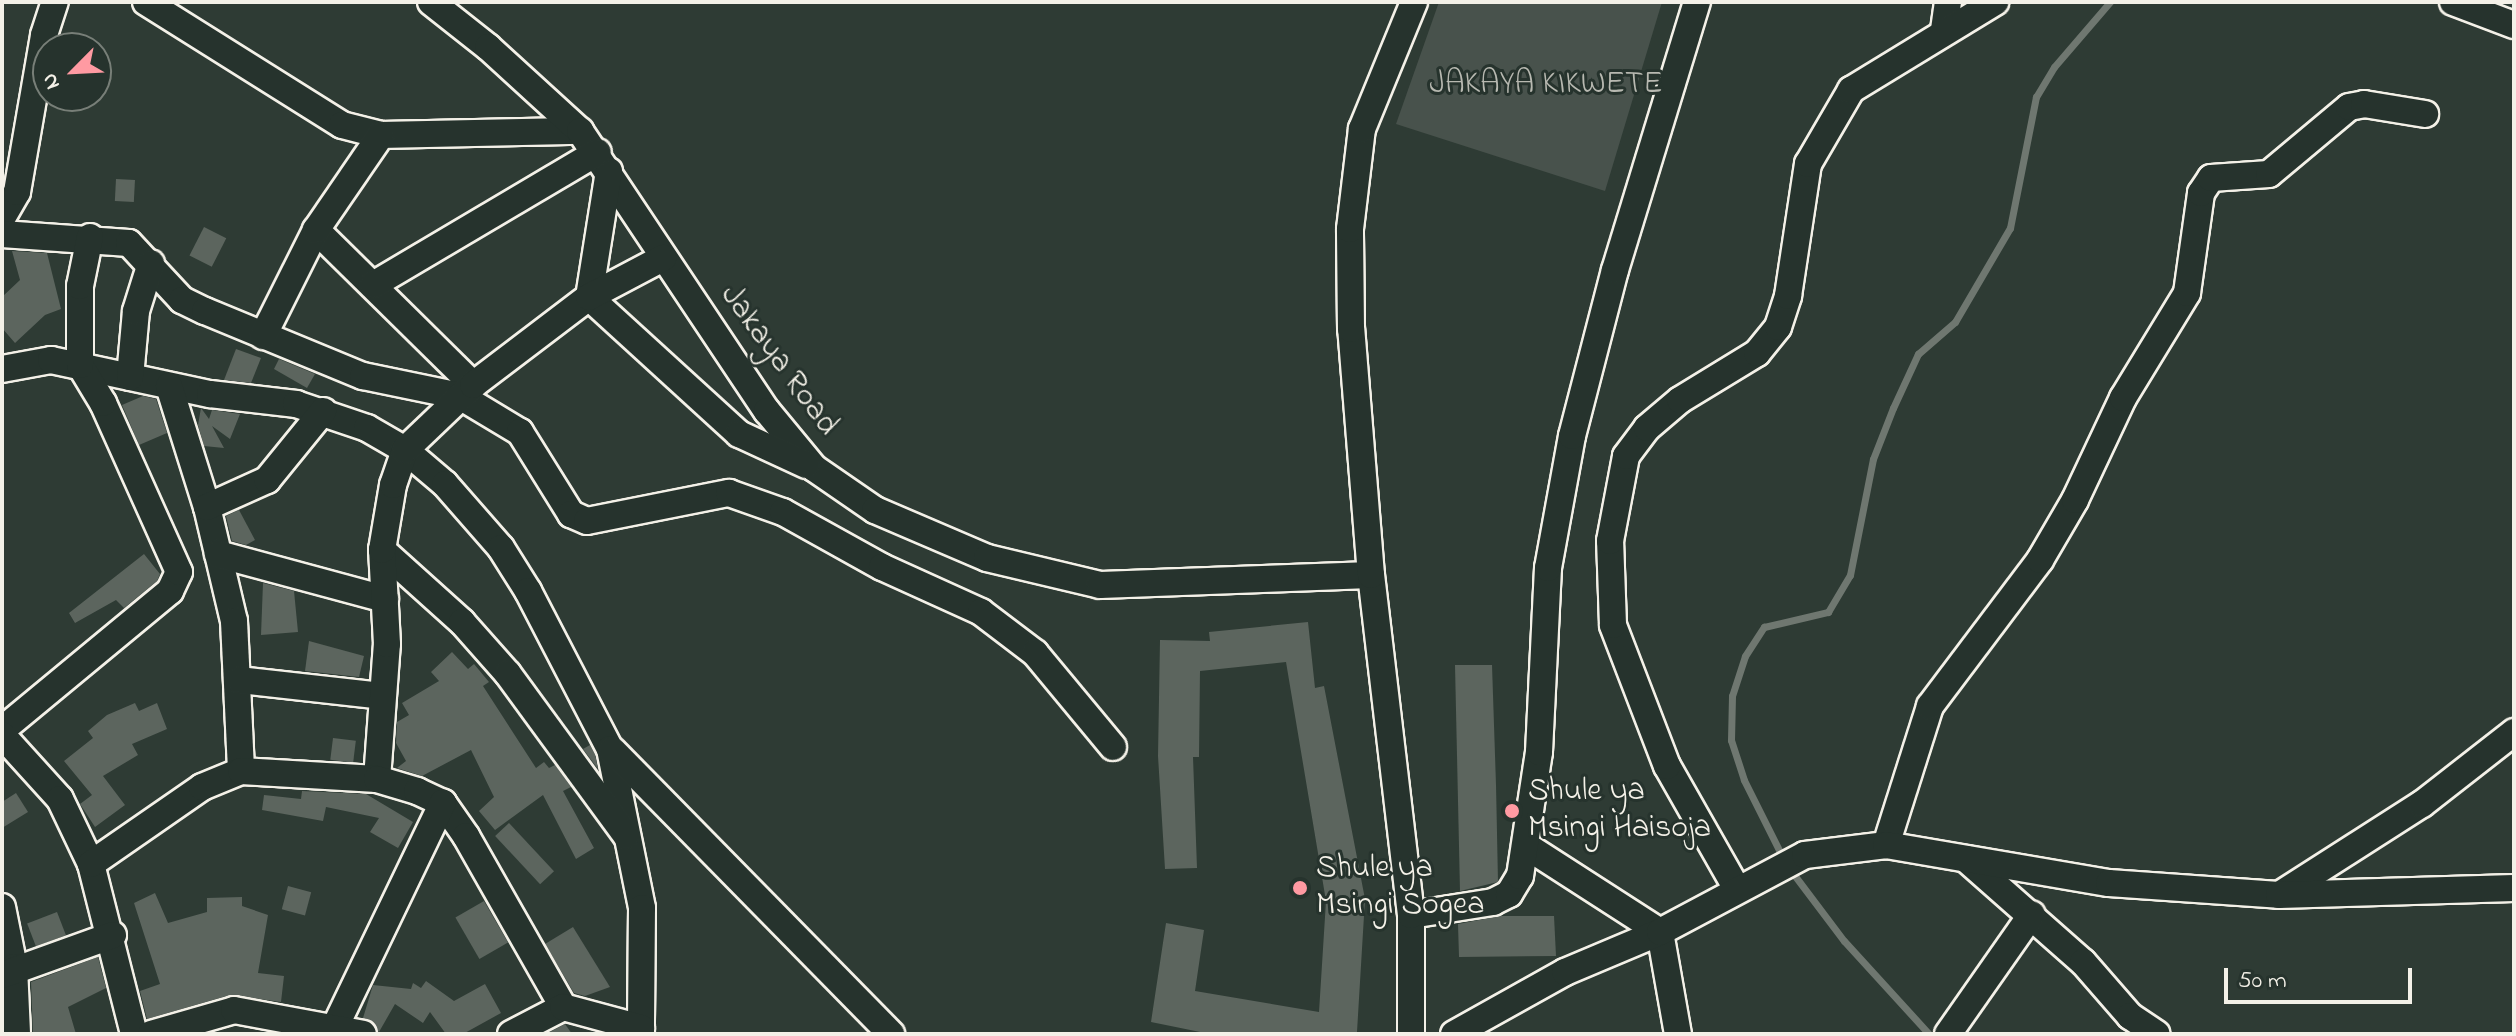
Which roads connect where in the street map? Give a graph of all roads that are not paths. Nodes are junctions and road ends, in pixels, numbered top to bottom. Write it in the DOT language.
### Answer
graph roads {
  1 [pos="55,2"];
  2 [pos="146,2"];
  3 [pos="431,2"];
  4 [pos="1414,2"];
  5 [pos="1697,2"];
  6 [pos="1948,2"];
  7 [pos="1995,2"];
  8 [pos="2453,2"];
  9 [pos="2514,25"];
  10 [pos="1944,30"];
  11 [pos="2425,114"];
  12 [pos="580,131"];
  13 [pos="381,135"];
  14 [pos="603,162"];
  15 [pos="17,192"];
  16 [pos="2,218"];
  17 [pos="316,230"];
  18 [pos="2,234"];
  19 [pos="43,237"];
  20 [pos="90,237"];
  21 [pos="663,258"];
  22 [pos="151,263"];
  23 [pos="373,285"];
  24 [pos="589,297"];
  25 [pos="263,336"];
  26 [pos="80,365"];
  27 [pos="2,369"];
  28 [pos="130,377"];
  29 [pos="169,386"];
  30 [pos="466,390"];
  31 [pos="323,411"];
  32 [pos="405,450"];
  33 [pos="814,468"];
  34 [pos="207,507"];
  35 [pos="382,550"];
  36 [pos="218,554"];
  37 [pos="1371,575"];
  38 [pos="385,599"];
  39 [pos="240,680"];
  40 [pos="382,696"];
  41 [pos="2,732"];
  42 [pos="2514,732"];
  43 [pos="1113,747"];
  44 [pos="610,749"];
  45 [pos="241,771"];
  46 [pos="377,779"];
  47 [pos="443,803"];
  48 [pos="1886,845"];
  49 [pos="633,846"];
  50 [pos="1528,847"];
  51 [pos="1965,859"];
  52 [pos="91,864"];
  53 [pos="2514,888"];
  54 [pos="1737,889"];
  55 [pos="2279,895"];
  56 [pos="2,907"];
  57 [pos="2032,914"];
  58 [pos="1411,915"];
  59 [pos="1660,932"];
  60 [pos="113,935"];
  61 [pos="8,971"];
  62 [pos="563,1007"];
  63 [pos="335,1027"];
  64 [pos="641,1031"];
  65 [pos="17,1034"];
  66 [pos="134,1034"];
  67 [pos="151,1034"];
  68 [pos="363,1034"];
  69 [pos="511,1034"];
  70 [pos="891,1034"];
  71 [pos="1411,1034"];
  72 [pos="1454,1034"];
  73 [pos="1678,1034"];
  74 [pos="1948,1034"];
  75 [pos="2157,1034"];
  1 -- 15 [label="street"];
  2 -- 13 [label="street"];
  3 -- 12 [label="street, Jakaya Road"];
  4 -- 37 [label="street"];
  5 -- 50 [label="street"];
  6 -- 10 [label="street"];
  7 -- 10 [label="street"];
  8 -- 9 [label="street"];
  10 -- 54 [label="street"];
  11 -- 48 [label="street"];
  12 -- 13 [label="street"];
  12 -- 14 [label="street, Jakaya Road"];
  13 -- 17 [label="street"];
  14 -- 21 [label="street, Jakaya Road"];
  14 -- 23 [label="street"];
  14 -- 24 [label="street"];
  15 -- 16 [label="street"];
  15 -- 19 [label="street"];
  17 -- 23 [label="street"];
  17 -- 25 [label="street"];
  18 -- 19 [label="street"];
  19 -- 20 [label="street"];
  20 -- 22 [label="street"];
  20 -- 26 [label="street"];
  21 -- 24 [label="street"];
  21 -- 33 [label="street, Jakaya Road"];
  22 -- 25 [label="street"];
  22 -- 28 [label="street"];
  23 -- 30 [label="street"];
  24 -- 30 [label="street"];
  24 -- 33 [label="street"];
  25 -- 30 [label="street"];
  26 -- 27 [label="street"];
  26 -- 28 [label="street"];
  26 -- 41 [label="street"];
  28 -- 29 [label="street"];
  29 -- 31 [label="street"];
  29 -- 34 [label="street"];
  30 -- 32 [label="street"];
  30 -- 43 [label="street"];
  31 -- 32 [label="street"];
  31 -- 34 [label="street"];
  32 -- 35 [label="street"];
  32 -- 44 [label="street"];
  33 -- 37 [label="street, Jakaya Road"];
  34 -- 36 [label="street"];
  35 -- 38 [label="street"];
  35 -- 49 [label="street"];
  36 -- 38 [label="street"];
  36 -- 39 [label="street"];
  37 -- 58 [label="street"];
  38 -- 40 [label="street"];
  39 -- 40 [label="street"];
  39 -- 45 [label="street"];
  40 -- 46 [label="street"];
  41 -- 52 [label="street"];
  42 -- 55 [label="street"];
  44 -- 49 [label="street"];
  44 -- 70 [label="street"];
  45 -- 46 [label="street"];
  45 -- 52 [label="street"];
  46 -- 47 [label="street"];
  47 -- 62 [label="street"];
  47 -- 63 [label="street"];
  48 -- 51 [label="street"];
  48 -- 54 [label="street"];
  49 -- 64 [label="street"];
  50 -- 58 [label="street"];
  50 -- 59 [label="street"];
  51 -- 55 [label="street"];
  51 -- 57 [label="street"];
  52 -- 60 [label="street"];
  53 -- 55 [label="street"];
  54 -- 59 [label="street"];
  56 -- 61 [label="street"];
  57 -- 74 [label="street"];
  57 -- 75 [label="street"];
  58 -- 71 [label="street"];
  59 -- 72 [label="street"];
  59 -- 73 [label="street"];
  60 -- 61 [label="street"];
  60 -- 66 [label="street"];
  61 -- 65 [label="street"];
  62 -- 64 [label="street"];
  62 -- 69 [label="street"];
  63 -- 67 [label="street"];
  63 -- 68 [label="street"];
}
